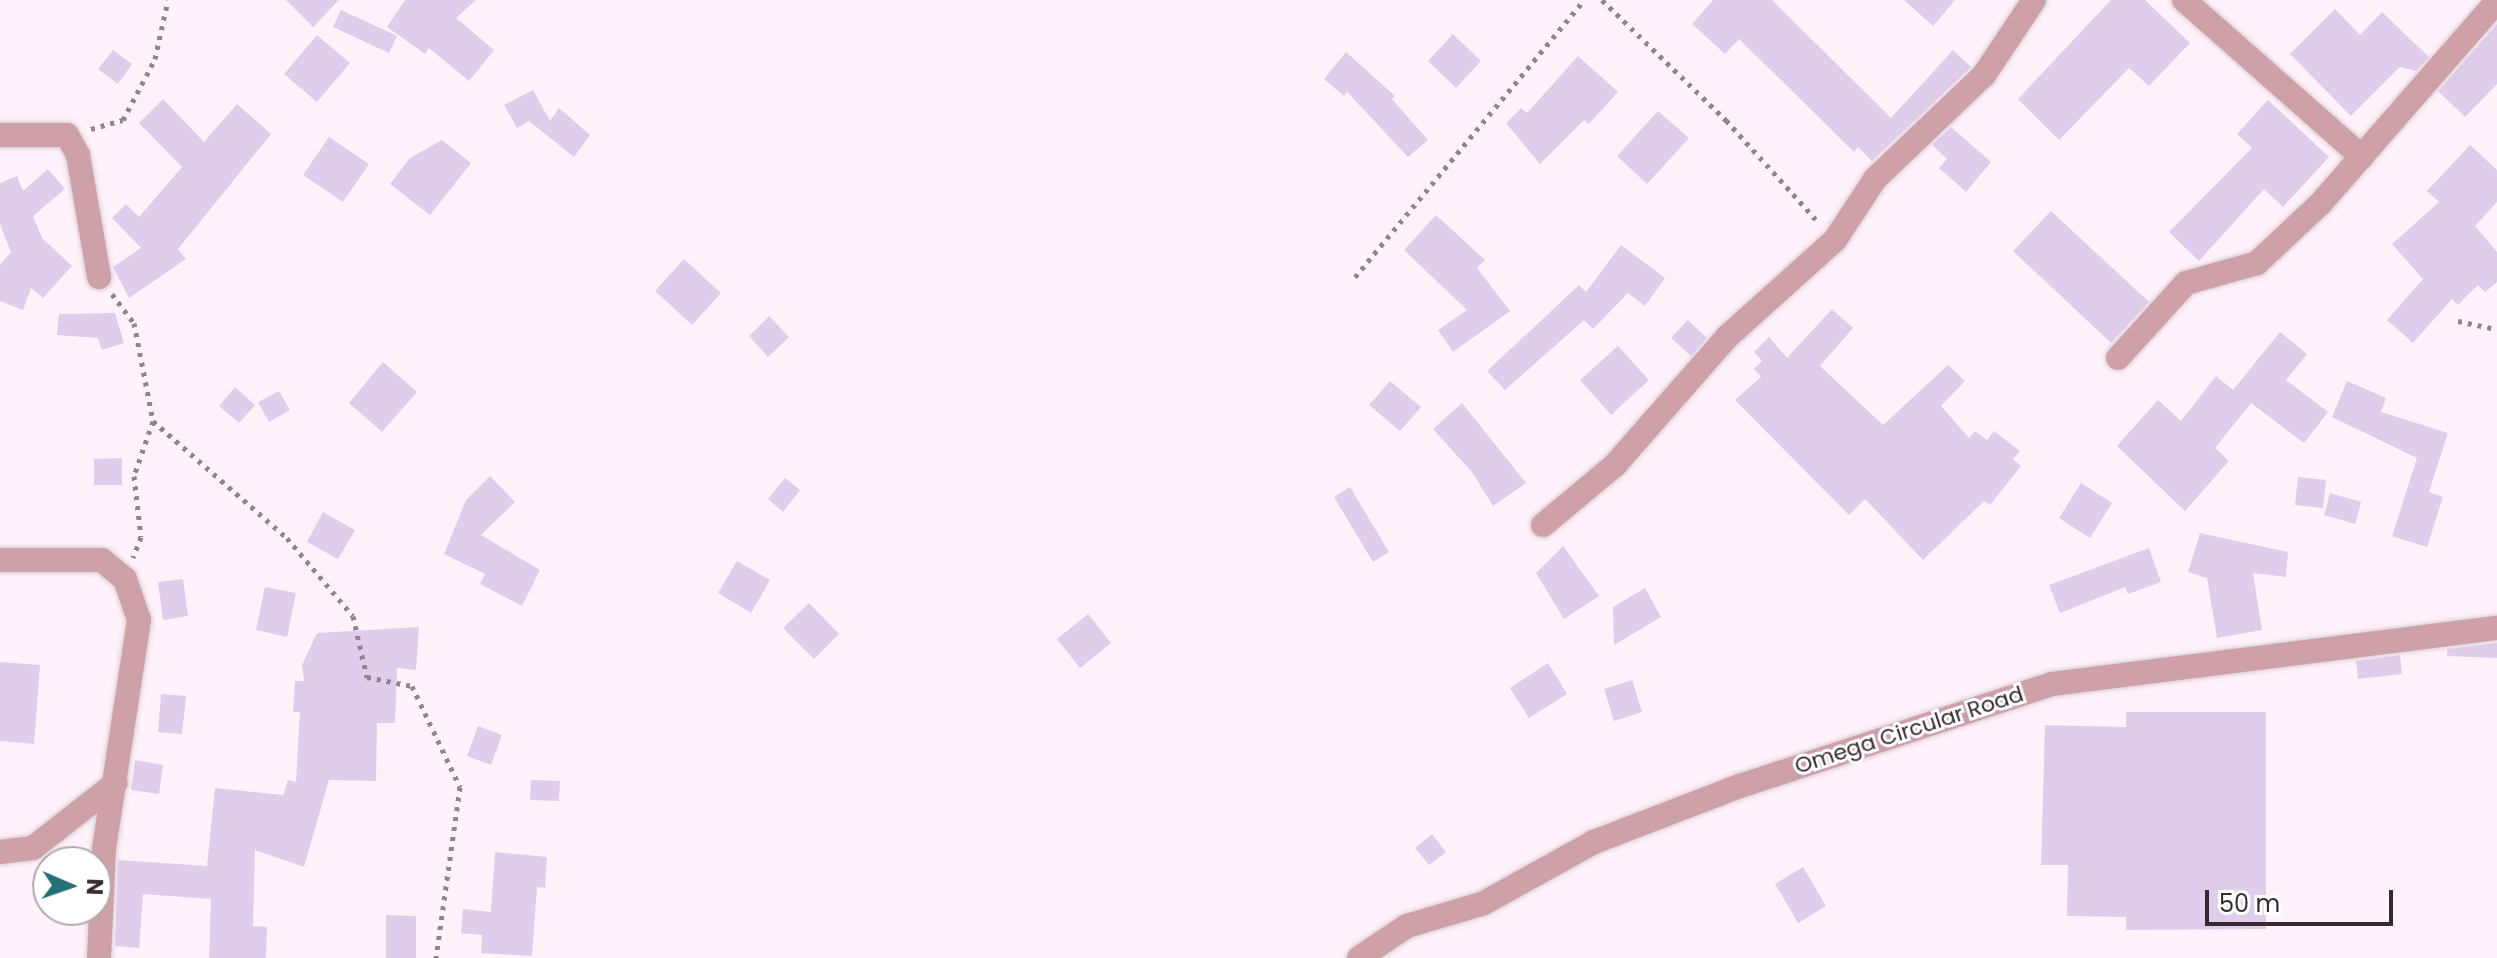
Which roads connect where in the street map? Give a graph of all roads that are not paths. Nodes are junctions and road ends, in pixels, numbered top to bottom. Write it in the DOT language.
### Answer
graph roads {
  1 [pos="2034,0"];
  2 [pos="2184,0"];
  3 [pos="2497,1"];
  4 [pos="0,135"];
  5 [pos="2362,157"];
  6 [pos="99,277"];
  7 [pos="2118,358"];
  8 [pos="1543,525"];
  9 [pos="0,560"];
  10 [pos="2497,628"];
  11 [pos="116,783"];
  12 [pos="0,852"];
  13 [pos="99,958"];
  14 [pos="1359,958"];
  1 -- 8 [label="street"];
  2 -- 5 [label="street"];
  3 -- 5 [label="street"];
  4 -- 6 [label="street"];
  5 -- 7 [label="street"];
  9 -- 11 [label="street"];
  10 -- 14 [label="street, Omega Circular Road"];
  11 -- 12 [label="street"];
  11 -- 13 [label="street"];
}
